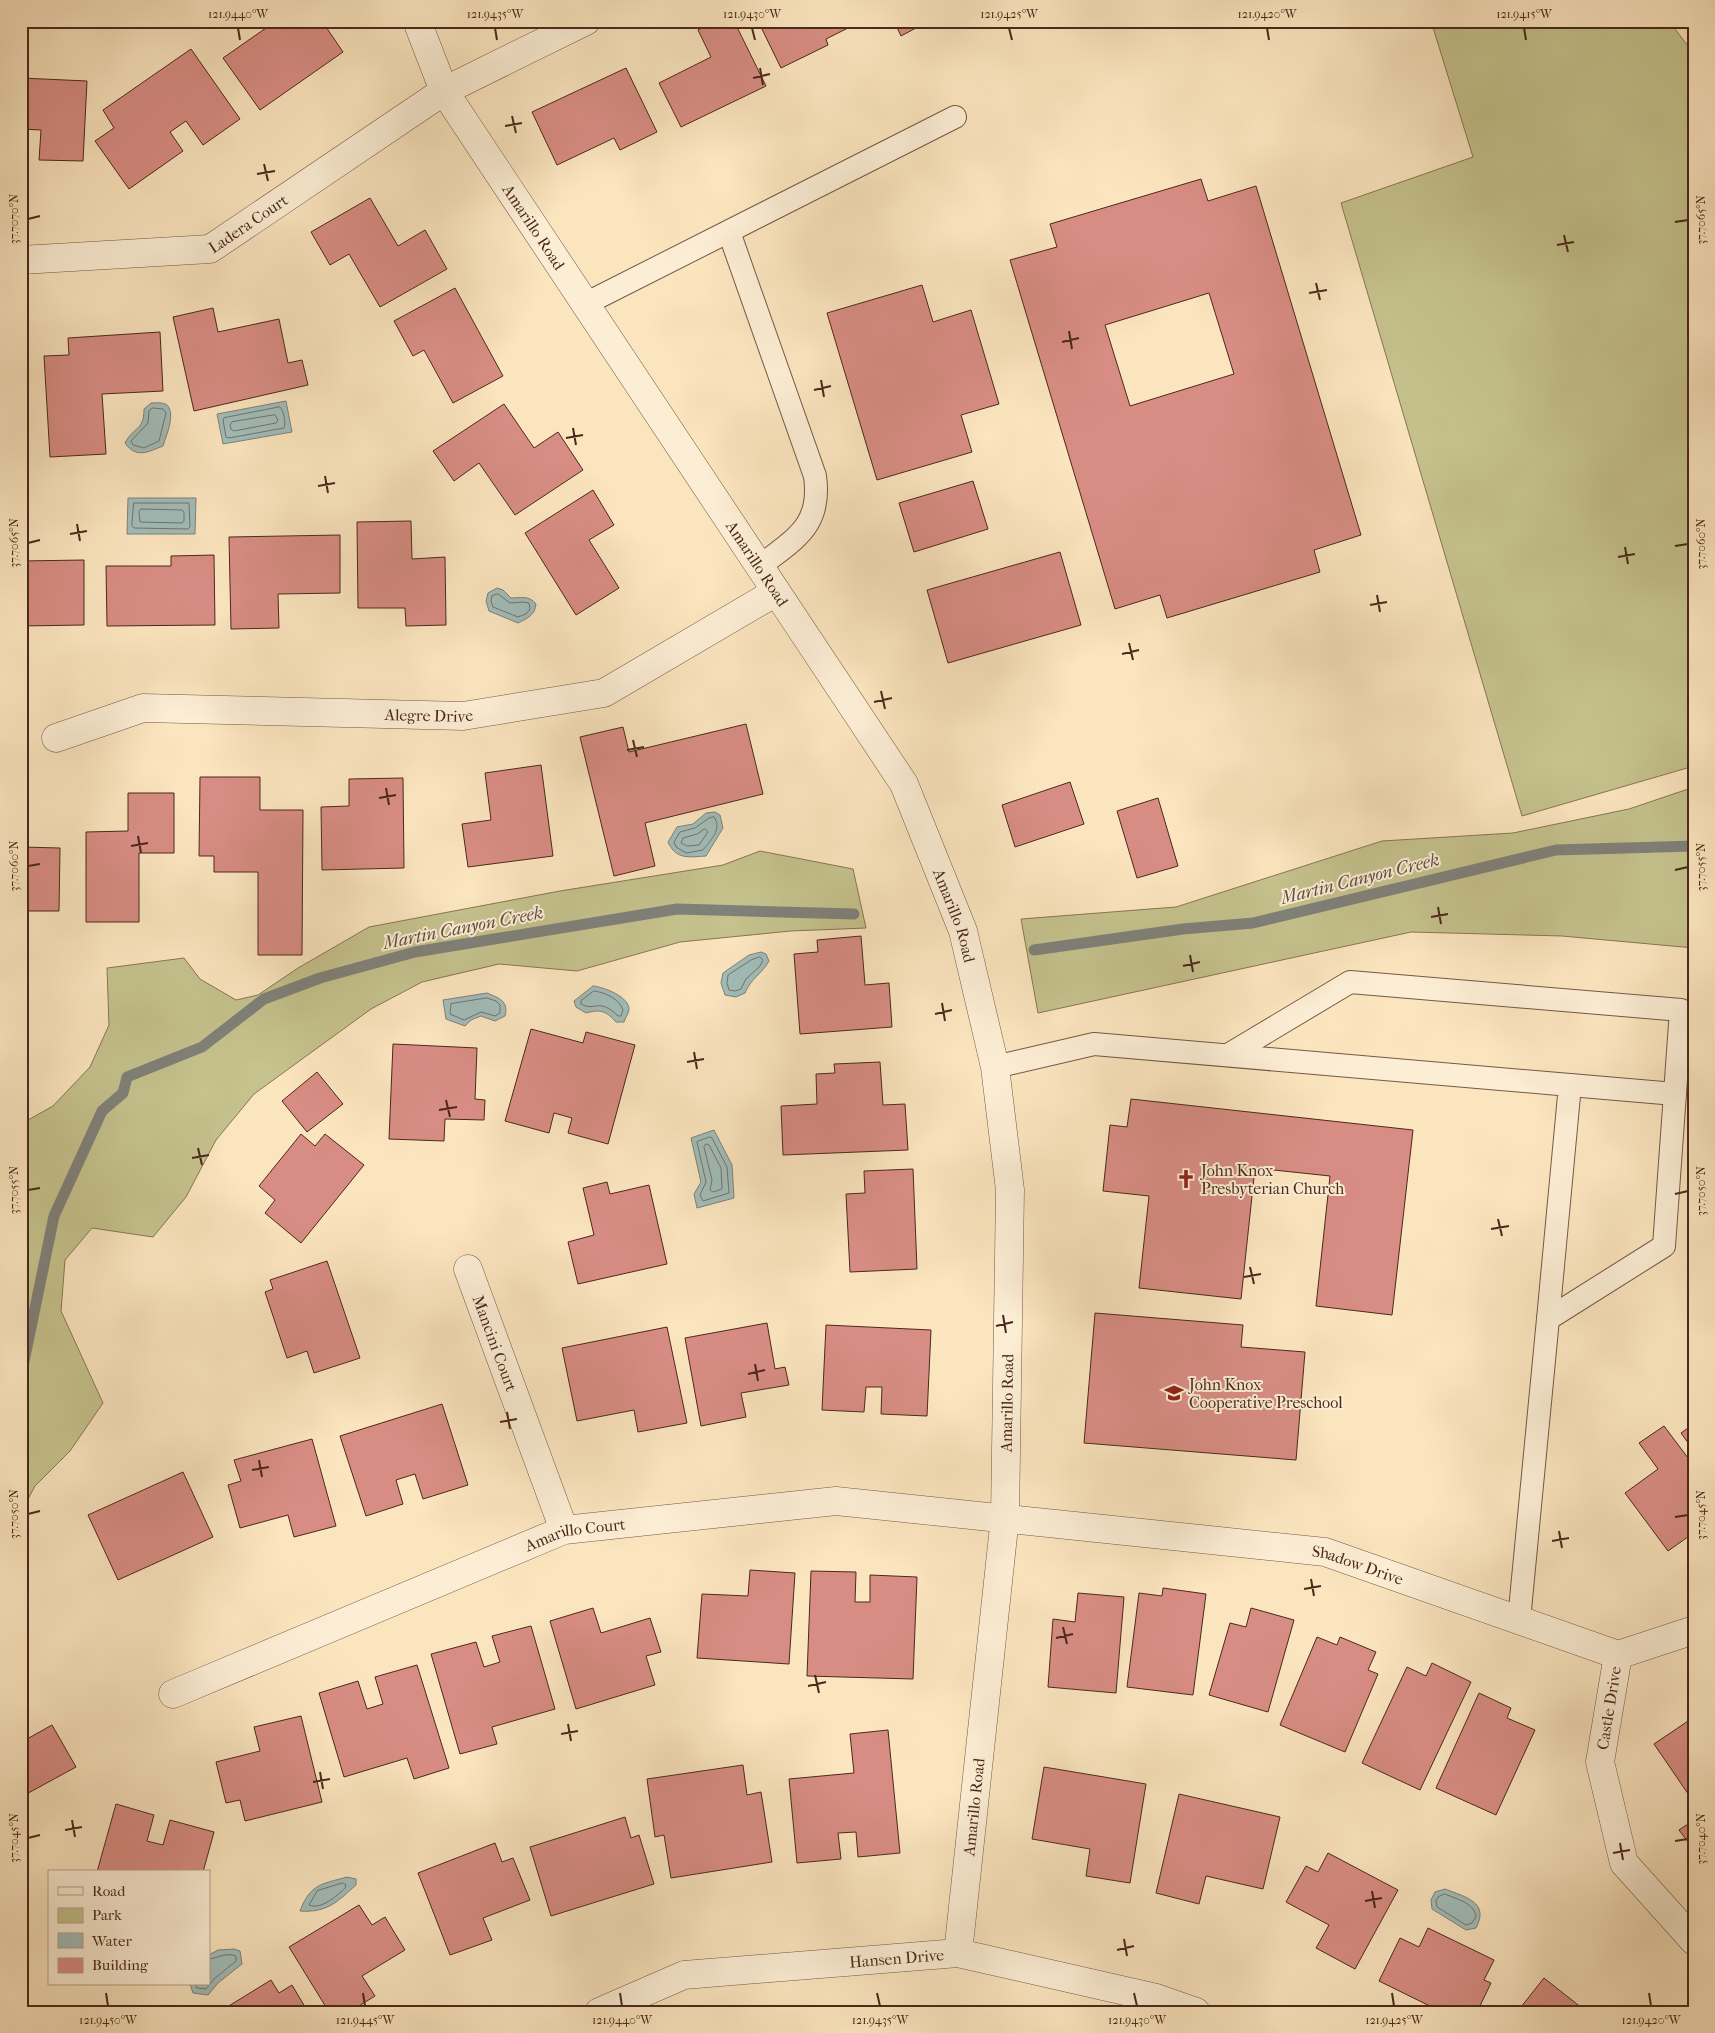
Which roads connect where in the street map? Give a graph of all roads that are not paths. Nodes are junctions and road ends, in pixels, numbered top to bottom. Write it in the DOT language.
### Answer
graph roads {
  1 [pos="417,21"];
  2 [pos="586,21"];
  3 [pos="444,91"];
  4 [pos="956,118"];
  5 [pos="729,232"];
  6 [pos="21,260"];
  7 [pos="585,304"];
  8 [pos="760,567"];
  9 [pos="776,592"];
  10 [pos="56,738"];
  11 [pos="1228,1055"];
  12 [pos="995,1067"];
  13 [pos="1570,1085"];
  14 [pos="1675,1094"];
  15 [pos="468,1269"];
  16 [pos="1548,1319"];
  17 [pos="1005,1517"];
  18 [pos="564,1530"];
  19 [pos="1519,1620"];
  20 [pos="1694,1630"];
  21 [pos="1618,1655"];
  22 [pos="173,1694"];
  23 [pos="1694,1942"];
  24 [pos="958,1953"];
  25 [pos="599,2012"];
  26 [pos="1196,2012"];
  1 -- 3 [label="street, Amarillo Road"];
  2 -- 3 [label="street, Ladera Court"];
  3 -- 6 [label="street, Ladera Court"];
  3 -- 7 [label="street, Amarillo Road"];
  4 -- 5 [label="lane"];
  5 -- 7 [label="lane"];
  5 -- 8 [label="lane"];
  7 -- 8 [label="street, Amarillo Road"];
  8 -- 9 [label="street, Amarillo Road"];
  9 -- 10 [label="street, Alegre Drive"];
  9 -- 12 [label="street, Amarillo Road"];
  11 -- 12 [label="lane"];
  11 -- 13 [label="lane"];
  11 -- 14 [label="lane"];
  12 -- 17 [label="street, Amarillo Road"];
  13 -- 14 [label="lane"];
  13 -- 16 [label="lane"];
  14 -- 16 [label="lane"];
  15 -- 18 [label="street, Mancini Court"];
  16 -- 19 [label="lane"];
  17 -- 18 [label="street, Amarillo Court"];
  17 -- 19 [label="street, Shadow Drive"];
  17 -- 24 [label="street, Amarillo Road"];
  18 -- 22 [label="street, Amarillo Court"];
  19 -- 21 [label="street, Shadow Drive"];
  20 -- 21 [label="street"];
  21 -- 23 [label="street, Castle Drive"];
  24 -- 25 [label="street, Hansen Drive"];
  24 -- 26 [label="street, Hansen Drive"];
}
